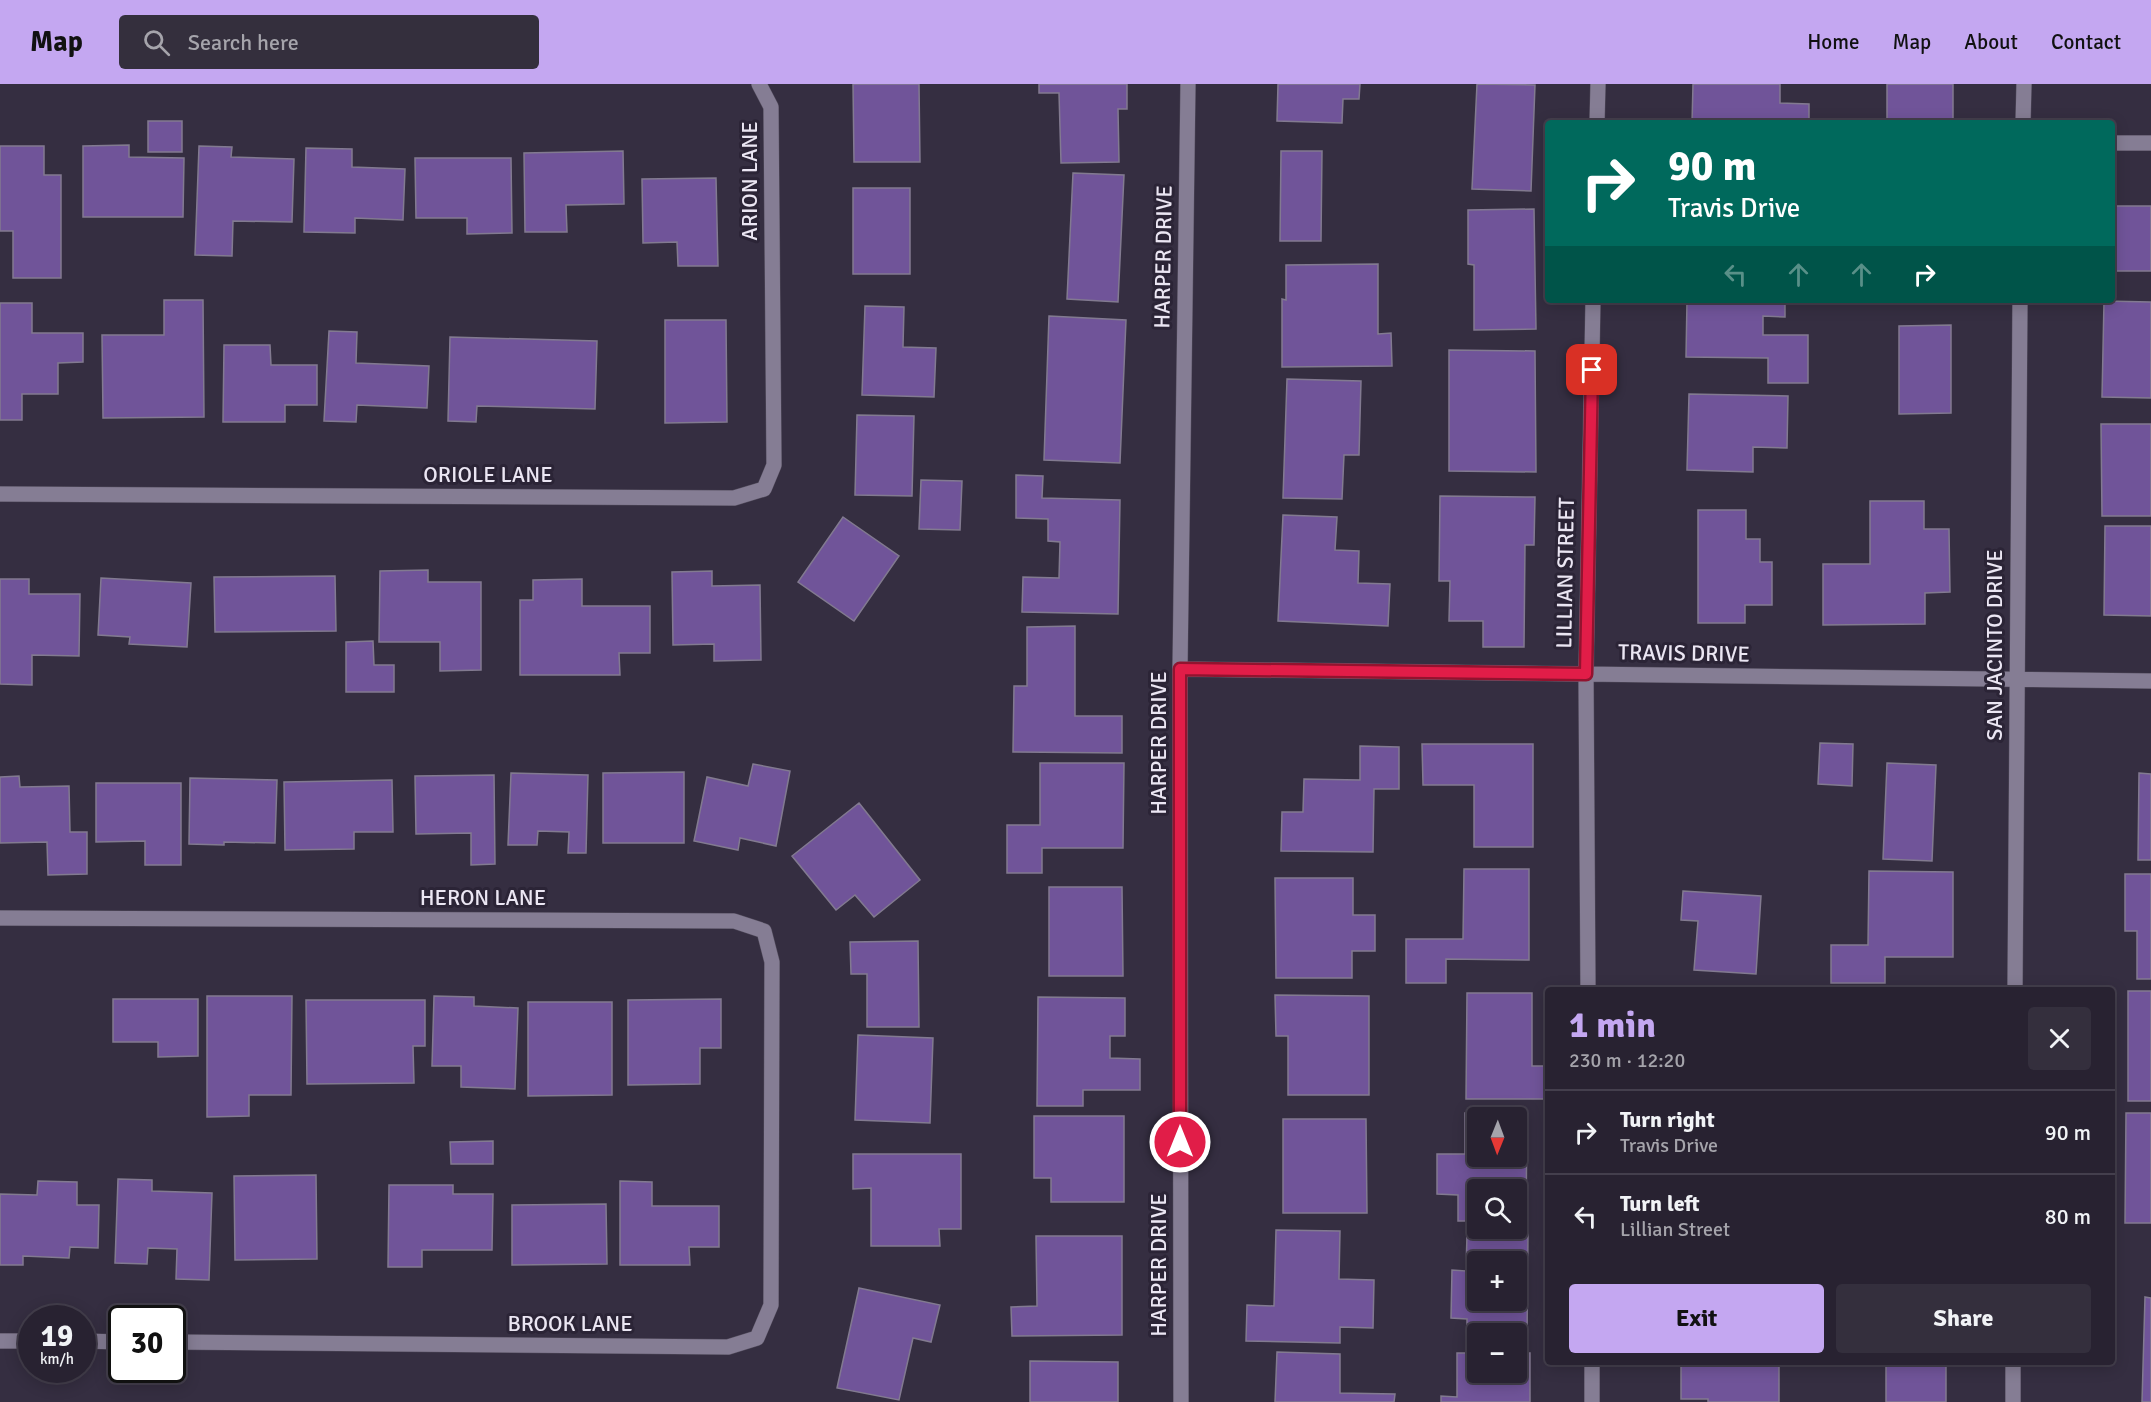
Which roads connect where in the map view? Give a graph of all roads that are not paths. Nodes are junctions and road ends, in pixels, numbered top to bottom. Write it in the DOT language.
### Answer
graph roads {
  1 [pos="759,84"];
  2 [pos="1188,84"];
  3 [pos="1598,84"];
  4 [pos="2024,84"];
  5 [pos="1597,120"];
  6 [pos="2023,120"];
  7 [pos="2115,143"];
  8 [pos="2151,143"];
  9 [pos="771,280"];
  10 [pos="1593,303"];
  11 [pos="2020,303"];
  12 [pos="0,494"];
  13 [pos="1180,669"];
  14 [pos="1586,674"];
  15 [pos="2016,679"];
  16 [pos="2151,681"];
  17 [pos="0,918"];
  18 [pos="1588,987"];
  19 [pos="2015,987"];
  20 [pos="772,1131"];
  21 [pos="0,1341"];
  22 [pos="18,1341"];
  23 [pos="186,1342"];
  24 [pos="1592,1365"];
  25 [pos="2013,1365"];
  26 [pos="1181,1402"];
  27 [pos="1592,1402"];
  28 [pos="2013,1402"];
  1 -- 9 [label="street, ARION LANE"];
  2 -- 13 [label="street, HARPER DRIVE"];
  3 -- 5 [label="street"];
  4 -- 6 [label="street"];
  7 -- 8 [label="street"];
  9 -- 12 [label="street, ORIOLE LANE"];
  10 -- 14 [label="street, LILLIAN STREET"];
  11 -- 15 [label="street, SAN JACINTO DRIVE"];
  13 -- 14 [label="street, TRAVIS DRIVE"];
  13 -- 26 [label="street, HARPER DRIVE"];
  14 -- 15 [label="street, TRAVIS DRIVE"];
  14 -- 18 [label="street, LILLIAN STREET"];
  15 -- 16 [label="street, TRAVIS DRIVE"];
  15 -- 19 [label="street, SAN JACINTO DRIVE"];
  17 -- 20 [label="street, HERON LANE"];
  20 -- 23 [label="street, BROOK LANE"];
  21 -- 22 [label="street"];
  24 -- 27 [label="street"];
  25 -- 28 [label="street"];
}
